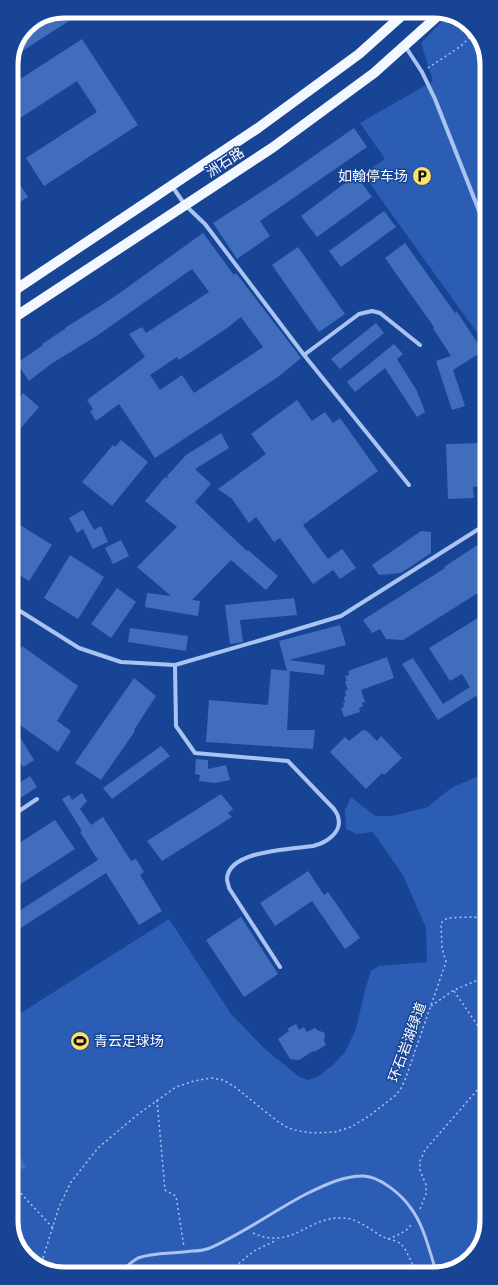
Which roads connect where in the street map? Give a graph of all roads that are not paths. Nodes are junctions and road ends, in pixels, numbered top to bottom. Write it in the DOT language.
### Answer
graph roads {
  1 [pos="399,18"];
  2 [pos="435,18"];
  3 [pos="405,45"];
  4 [pos="172,185"];
  5 [pos="185,205"];
  6 [pos="480,211"];
  7 [pos="18,288"];
  8 [pos="18,315"];
  9 [pos="420,345"];
  10 [pos="304,355"];
  11 [pos="409,484"];
  12 [pos="480,528"];
  13 [pos="18,610"];
  14 [pos="175,665"];
  15 [pos="38,799"];
  16 [pos="18,812"];
  17 [pos="280,966"];
  18 [pos="127,1267"];
  19 [pos="435,1267"];
  1 -- 4 [label="main road, 洲石路"];
  2 -- 3 [label="main road, 洲石路"];
  3 -- 5 [label="main road, 洲石路"];
  3 -- 6 [label="street"];
  4 -- 5 [label="street"];
  4 -- 7 [label="main road, 洲石路"];
  5 -- 8 [label="main road, 洲石路"];
  5 -- 10 [label="street"];
  9 -- 10 [label="street"];
  10 -- 11 [label="street"];
  12 -- 14 [label="street"];
  13 -- 14 [label="street"];
  14 -- 17 [label="street"];
  15 -- 16 [label="street"];
  18 -- 19 [label="lane"];
}
